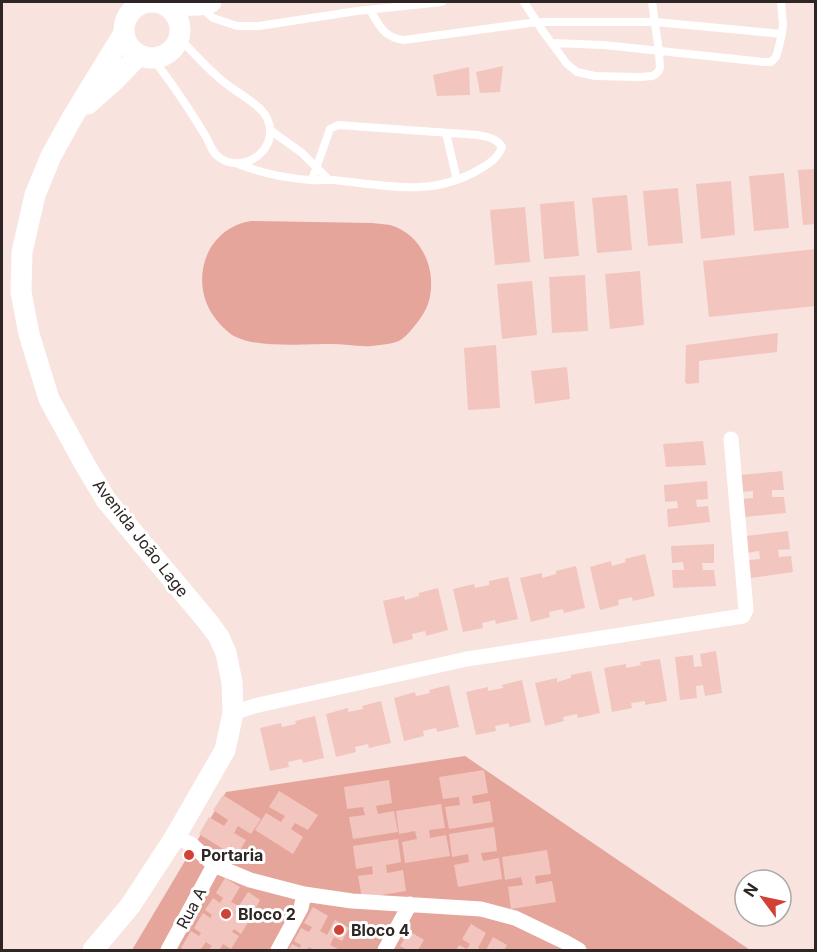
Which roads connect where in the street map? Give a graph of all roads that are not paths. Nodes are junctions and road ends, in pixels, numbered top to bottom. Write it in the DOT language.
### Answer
graph roads {
  1 [pos="442,2"];
  2 [pos="524,2"];
  3 [pos="652,2"];
  4 [pos="781,2"];
  5 [pos="205,3"];
  6 [pos="167,6"];
  7 [pos="370,10"];
  8 [pos="537,22"];
  9 [pos="656,22"];
  10 [pos="124,33"];
  11 [pos="180,33"];
  12 [pos="782,34"];
  13 [pos="552,43"];
  14 [pos="660,52"];
  15 [pos="146,57"];
  16 [pos="72,118"];
  17 [pos="270,130"];
  18 [pos="446,133"];
  19 [pos="238,164"];
  20 [pos="317,169"];
  21 [pos="312,180"];
  22 [pos="329,180"];
  23 [pos="457,180"];
  24 [pos="731,439"];
  25 [pos="233,713"];
  26 [pos="175,837"];
  27 [pos="214,865"];
  28 [pos="304,894"];
  29 [pos="410,904"];
  30 [pos="130,906"];
  31 [pos="562,946"];
  32 [pos="93,951"];
  33 [pos="109,951"];
  34 [pos="168,951"];
  35 [pos="278,951"];
  36 [pos="385,951"];
  37 [pos="579,951"];
  1 -- 7 [label="lane"];
  2 -- 8 [label="lane"];
  3 -- 9 [label="lane"];
  4 -- 12 [label="lane"];
  5 -- 6 [label="main road, Avenida João Lage"];
  5 -- 7 [label="lane"];
  5 -- 11 [label="main road, Avenida João Lage"];
  6 -- 10 [label="main road, Avenida João Lage"];
  6 -- 11 [label="main road"];
  7 -- 8 [label="lane"];
  8 -- 9 [label="lane"];
  8 -- 13 [label="lane"];
  9 -- 12 [label="lane"];
  9 -- 14 [label="lane"];
  10 -- 15 [label="main road"];
  10 -- 16 [label="main road, Avenida João Lage"];
  11 -- 15 [label="main road, Avenida João Lage"];
  11 -- 17 [label="lane"];
  12 -- 14 [label="lane"];
  13 -- 14 [label="lane"];
  13 -- 14 [label="lane"];
  15 -- 16 [label="main road, Avenida João Lage"];
  15 -- 19 [label="lane"];
  16 -- 25 [label="main road, Avenida João Lage"];
  17 -- 19 [label="lane"];
  17 -- 20 [label="lane"];
  18 -- 20 [label="lane"];
  18 -- 23 [label="lane"];
  18 -- 23 [label="lane"];
  19 -- 21 [label="lane"];
  20 -- 21 [label="lane"];
  20 -- 22 [label="lane"];
  21 -- 22 [label="lane"];
  22 -- 23 [label="lane"];
  24 -- 25 [label="street"];
  25 -- 26 [label="main road, Avenida João Lage"];
  26 -- 27 [label="street"];
  26 -- 30 [label="main road, Avenida João Lage"];
  27 -- 28 [label="street"];
  27 -- 34 [label="street, Rua A"];
  28 -- 29 [label="street"];
  28 -- 35 [label="street"];
  29 -- 31 [label="street"];
  29 -- 36 [label="street"];
  30 -- 32 [label="main road, Avenida João Lage"];
  30 -- 33 [label="main road, Avenida João Lage"];
  31 -- 37 [label="street"];
}
